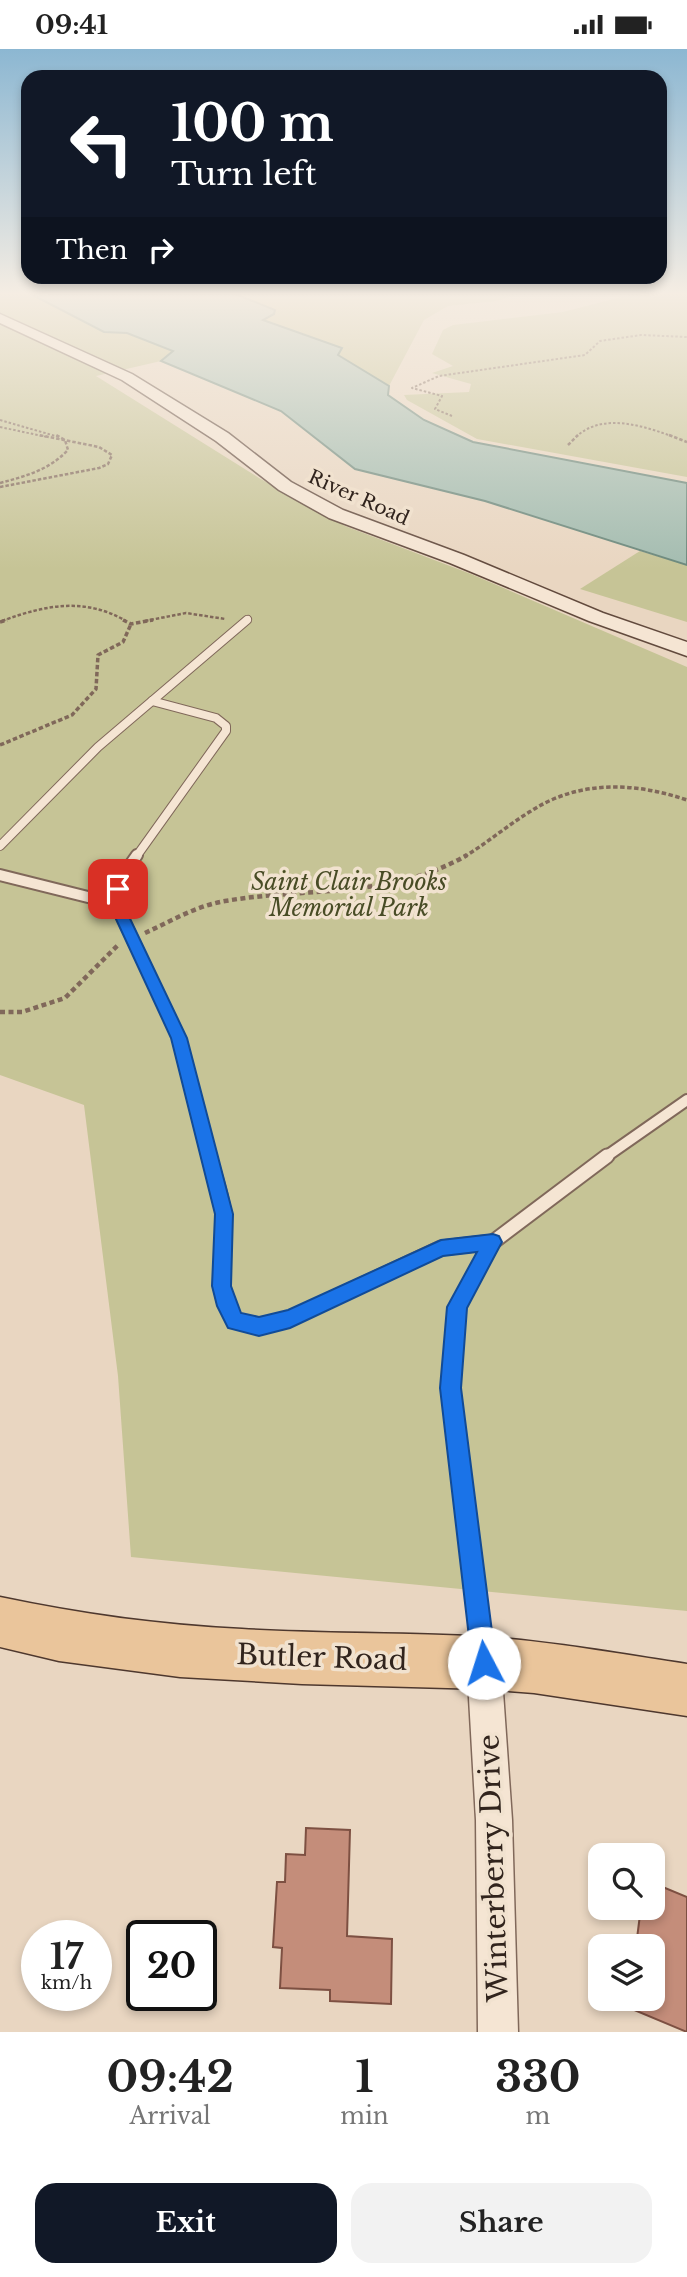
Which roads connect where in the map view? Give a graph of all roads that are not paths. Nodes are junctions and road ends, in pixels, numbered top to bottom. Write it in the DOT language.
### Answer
graph roads {
  1 [pos="137,384"];
  2 [pos="245,621"];
  3 [pos="687,649"];
  4 [pos="152,701"];
  5 [pos="0,846"];
  6 [pos="0,875"];
  7 [pos="116,904"];
  8 [pos="687,1100"];
  9 [pos="493,1242"];
  10 [pos="0,1622"];
  11 [pos="484,1663"];
  12 [pos="687,1690"];
  13 [pos="498,2032"];
  1 -- 3 [label="street, River Road"];
  2 -- 4 [label="lane"];
  4 -- 5 [label="lane"];
  4 -- 7 [label="lane"];
  6 -- 7 [label="lane"];
  7 -- 9 [label="lane"];
  8 -- 9 [label="lane"];
  9 -- 11 [label="lane"];
  10 -- 11 [label="main road, Butler Road"];
  11 -- 12 [label="main road, Butler Road"];
  11 -- 13 [label="street, Winterberry Drive"];
}
